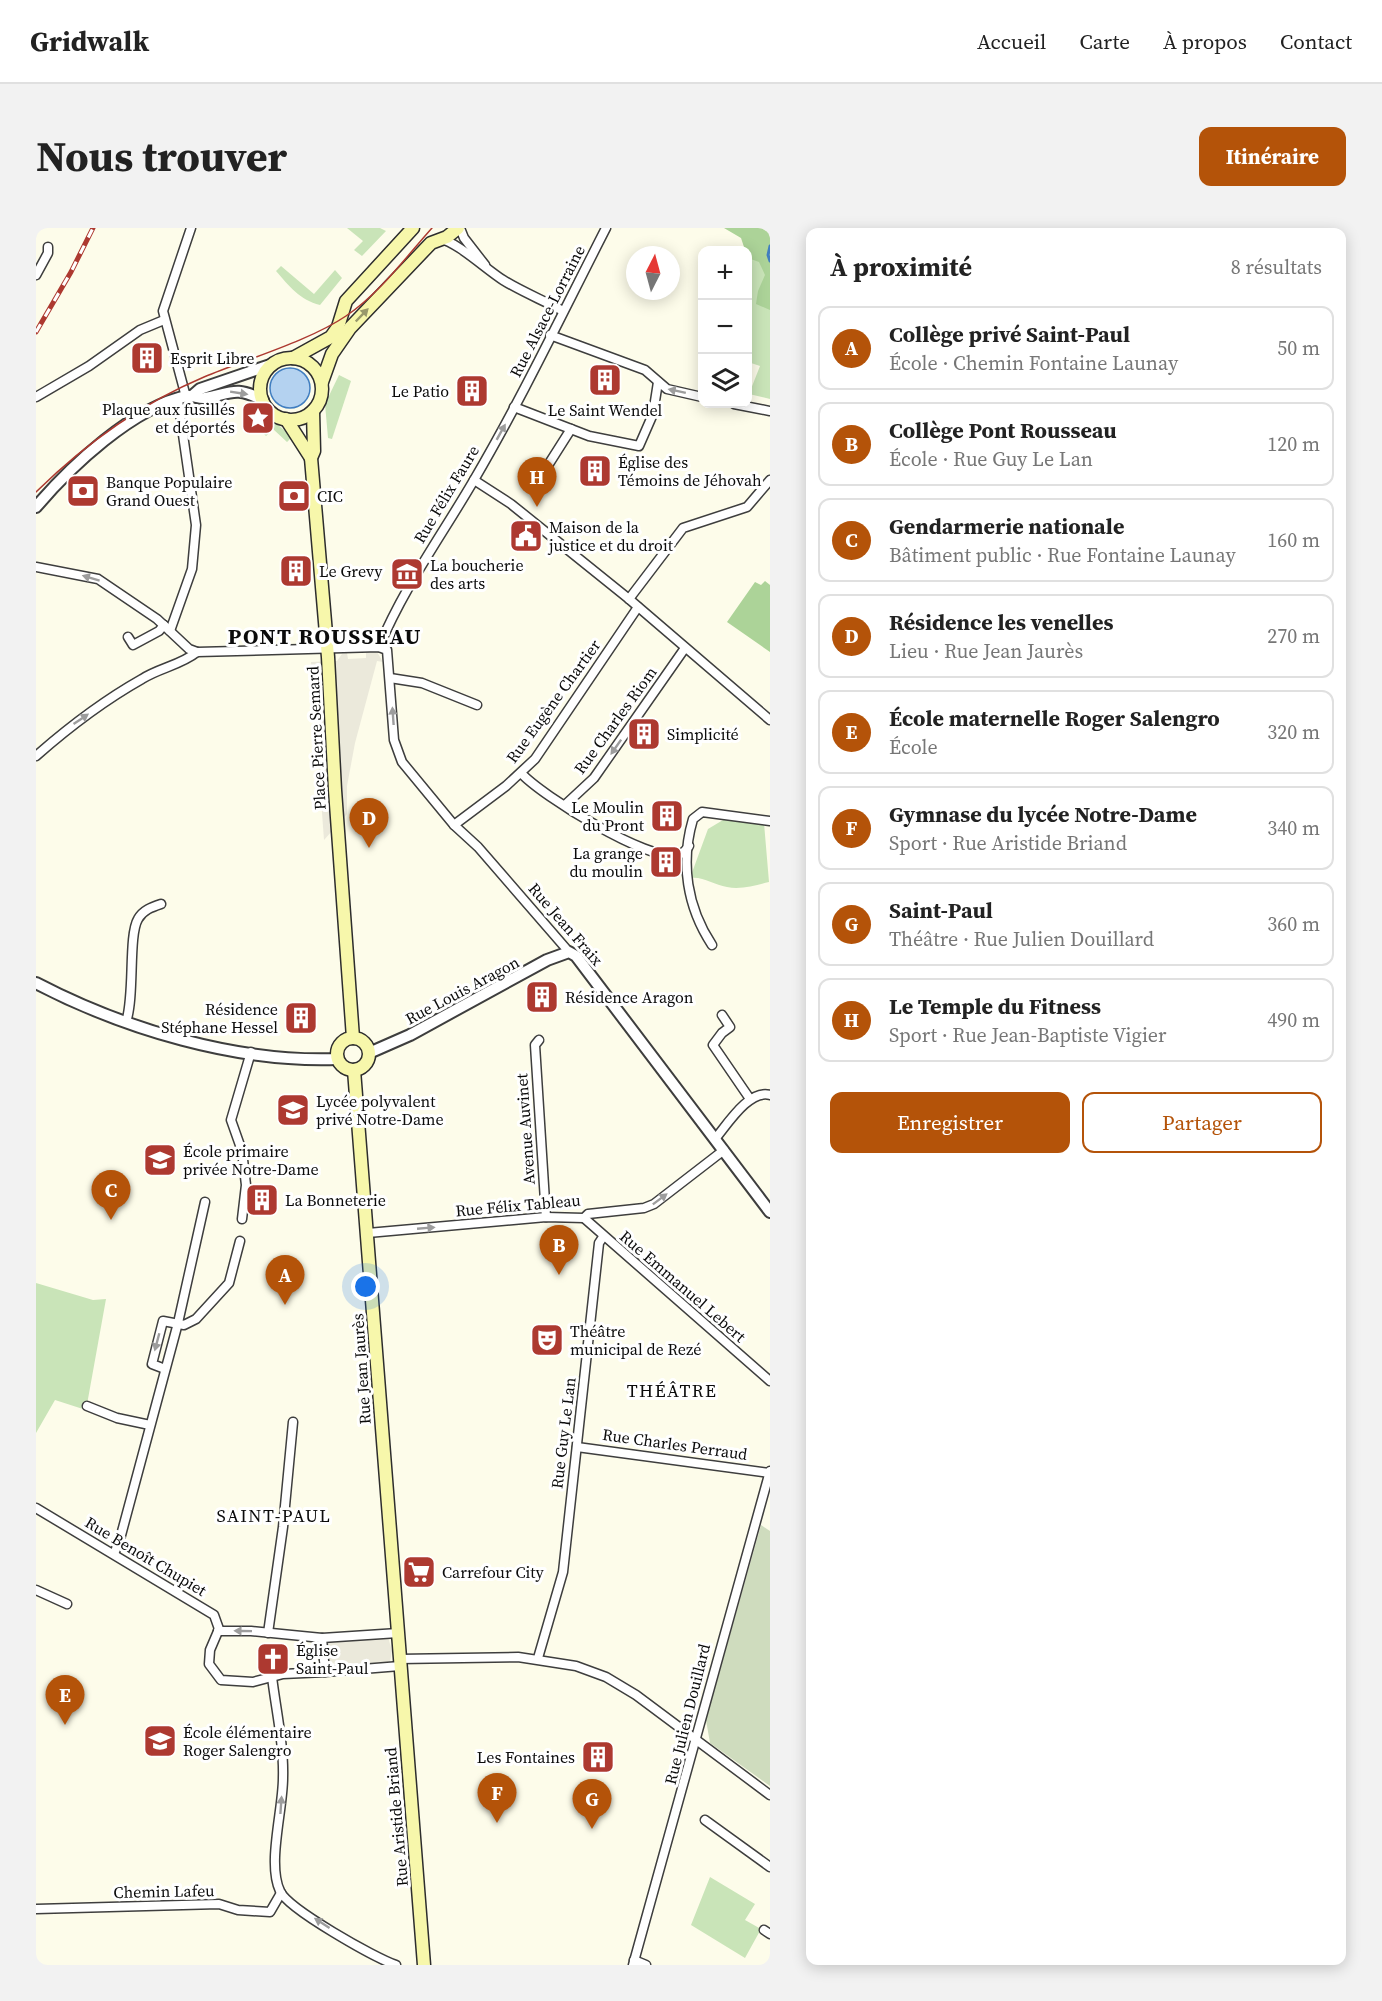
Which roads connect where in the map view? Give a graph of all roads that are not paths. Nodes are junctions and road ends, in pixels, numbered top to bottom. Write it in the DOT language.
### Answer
graph roads {
  1 [pos="191,228"];
  2 [pos="413,228"];
  3 [pos="459,228"];
  4 [pos="606,228"];
  5 [pos="440,239"];
  6 [pos="48,247"];
  7 [pos="489,270"];
  8 [pos="36,275"];
  9 [pos="562,311"];
  10 [pos="164,320"];
  11 [pos="550,335"];
  12 [pos="293,358"];
  13 [pos="273,364"];
  14 [pos="657,381"];
  15 [pos="321,382"];
  16 [pos="698,396"];
  17 [pos="36,397"];
  18 [pos="185,398"];
  19 [pos="262,400"];
  20 [pos="514,407"];
  21 [pos="752,408"];
  22 [pos="313,411"];
  23 [pos="770,411"];
  24 [pos="286,419"];
  25 [pos="571,429"];
  26 [pos="311,458"];
  27 [pos="545,470"];
  28 [pos="474,480"];
  29 [pos="770,480"];
  30 [pos="36,507"];
  31 [pos="36,567"];
  32 [pos="629,600"];
  33 [pos="638,607"];
  34 [pos="167,628"];
  35 [pos="128,637"];
  36 [pos="379,647"];
  37 [pos="327,648"];
  38 [pos="685,648"];
  39 [pos="197,652"];
  40 [pos="390,678"];
  41 [pos="477,705"];
  42 [pos="770,720"];
  43 [pos="36,756"];
  44 [pos="521,773"];
  45 [pos="565,805"];
  46 [pos="770,821"];
  47 [pos="454,825"];
  48 [pos="689,846"];
  49 [pos="161,904"];
  50 [pos="712,945"];
  51 [pos="569,952"];
  52 [pos="36,983"];
  53 [pos="722,1016"];
  54 [pos="126,1022"];
  55 [pos="353,1038"];
  56 [pos="539,1040"];
  57 [pos="251,1052"];
  58 [pos="369,1053"];
  59 [pos="338,1059"];
  60 [pos="354,1070"];
  61 [pos="770,1095"];
  62 [pos="750,1099"];
  63 [pos="715,1138"];
  64 [pos="724,1150"];
  65 [pos="205,1202"];
  66 [pos="770,1212"];
  67 [pos="546,1217"];
  68 [pos="584,1218"];
  69 [pos="242,1219"];
  70 [pos="368,1233"];
  71 [pos="603,1237"];
  72 [pos="240,1241"];
  73 [pos="178,1323"];
  74 [pos="165,1370"];
  75 [pos="770,1381"];
  76 [pos="87,1406"];
  77 [pos="292,1422"];
  78 [pos="150,1425"];
  79 [pos="577,1447"];
  80 [pos="770,1472"];
  81 [pos="36,1508"];
  82 [pos="114,1554"];
  83 [pos="36,1590"];
  84 [pos="67,1604"];
  85 [pos="218,1631"];
  86 [pos="268,1633"];
  87 [pos="398,1633"];
  88 [pos="322,1638"];
  89 [pos="538,1658"];
  90 [pos="400,1663"];
  91 [pos="325,1672"];
  92 [pos="272,1677"];
  93 [pos="694,1738"];
  94 [pos="770,1795"];
  95 [pos="705,1820"];
  96 [pos="770,1867"];
  97 [pos="281,1893"];
  98 [pos="36,1909"];
  99 [pos="634,1963"];
  100 [pos="396,1965"];
  101 [pos="424,1965"];
  102 [pos="646,1965"];
  1 -- 10 [label="street"];
  2 -- 12 [label="main road"];
  3 -- 5 [label="main road"];
  3 -- 7 [label="street"];
  4 -- 9 [label="street, Rue Alsace-Lorraine"];
  5 -- 7 [label="street"];
  15 -- 5 [label="main road, one-way"];
  6 -- 8 [label="street"];
  7 -- 9 [label="street"];
  9 -- 11 [label="street, Rue Alsace-Lorraine"];
  10 -- 17 [label="street"];
  10 -- 18 [label="street"];
  11 -- 14 [label="street"];
  11 -- 20 [label="street, Rue Alsace-Lorraine"];
  12 -- 13 [label="main road"];
  12 -- 15 [label="main road"];
  13 -- 18 [label="street"];
  13 -- 19 [label="main road"];
  16 -- 14 [label="street, one-way"];
  14 -- 25 [label="street"];
  15 -- 22 [label="main road"];
  18 -- 19 [label="street, one-way"];
  18 -- 30 [label="street"];
  18 -- 34 [label="street"];
  19 -- 24 [label="main road"];
  20 -- 25 [label="street"];
  28 -- 20 [label="street, Rue Félix Faure, one-way"];
  21 -- 23 [label="street"];
  22 -- 24 [label="main road"];
  22 -- 26 [label="main road, Place Pierre Semard"];
  24 -- 26 [label="main road"];
  25 -- 27 [label="street"];
  26 -- 37 [label="main road, Place Pierre Semard"];
  28 -- 32 [label="street"];
  28 -- 36 [label="street, Rue Félix Faure"];
  29 -- 32 [label="street"];
  34 -- 31 [label="street, one-way"];
  32 -- 33 [label="street"];
  33 -- 38 [label="street"];
  33 -- 44 [label="street, Rue Eugène Chartier"];
  34 -- 35 [label="street"];
  34 -- 39 [label="street"];
  36 -- 37 [label="street"];
  36 -- 40 [label="street, Rue Jean Fraix"];
  37 -- 39 [label="street"];
  37 -- 55 [label="main road, Place Pierre Semard"];
  38 -- 42 [label="street"];
  38 -- 45 [label="street, Rue Charles Riom, one-way"];
  43 -- 39 [label="street, one-way"];
  40 -- 41 [label="street"];
  47 -- 40 [label="street, Rue Jean Fraix, one-way"];
  44 -- 45 [label="street"];
  44 -- 47 [label="street, Rue Eugène Chartier"];
  45 -- 48 [label="street"];
  46 -- 48 [label="street"];
  47 -- 51 [label="street, Rue Jean Fraix"];
  48 -- 50 [label="street"];
  49 -- 54 [label="street"];
  51 -- 58 [label="street, Rue Louis Aragon"];
  51 -- 63 [label="street, Rue Jean Fraix"];
  52 -- 54 [label="street"];
  53 -- 62 [label="street"];
  54 -- 57 [label="street"];
  55 -- 58 [label="main road"];
  55 -- 59 [label="main road"];
  56 -- 67 [label="street, Avenue Auvinet"];
  57 -- 59 [label="street"];
  57 -- 69 [label="street"];
  58 -- 60 [label="main road"];
  59 -- 60 [label="main road"];
  60 -- 70 [label="main road, Rue Jean Jaurès"];
  61 -- 62 [label="street"];
  62 -- 63 [label="street"];
  63 -- 64 [label="street, Rue Jean Fraix"];
  64 -- 66 [label="street, Rue Jean Fraix"];
  68 -- 64 [label="street, Rue Félix Tableau, one-way"];
  65 -- 73 [label="street"];
  67 -- 68 [label="street, Rue Félix Tableau"];
  70 -- 67 [label="street, Rue Félix Tableau, one-way"];
  68 -- 71 [label="street"];
  70 -- 87 [label="main road, Rue Jean Jaurès"];
  71 -- 75 [label="street, Rue Emmanuel Lebert"];
  71 -- 79 [label="street, Rue Guy Le Lan"];
  72 -- 73 [label="street"];
  73 -- 74 [label="street"];
  73 -- 74 [label="street, one-way"];
  74 -- 78 [label="street"];
  76 -- 78 [label="street"];
  77 -- 86 [label="street"];
  78 -- 82 [label="street"];
  79 -- 80 [label="street, Rue Charles Perraud"];
  79 -- 89 [label="street, Rue Guy Le Lan"];
  80 -- 93 [label="street, Rue Julien Douillard"];
  81 -- 82 [label="street, Rue Benoît Chupiet"];
  82 -- 85 [label="street, Rue Benoît Chupiet"];
  83 -- 84 [label="street"];
  86 -- 85 [label="street, one-way"];
  85 -- 92 [label="street"];
  86 -- 88 [label="street"];
  87 -- 88 [label="street"];
  87 -- 90 [label="main road, Rue Jean Jaurès"];
  88 -- 91 [label="street"];
  89 -- 90 [label="street"];
  89 -- 93 [label="street"];
  90 -- 91 [label="street"];
  90 -- 101 [label="main road, Rue Aristide Briand"];
  91 -- 92 [label="street"];
  97 -- 92 [label="street, one-way"];
  93 -- 94 [label="street"];
  93 -- 99 [label="street, Rue Julien Douillard"];
  95 -- 96 [label="street"];
  97 -- 98 [label="street, Chemin Lafeu"];
  100 -- 97 [label="street, one-way"];
  99 -- 102 [label="street"];
}
